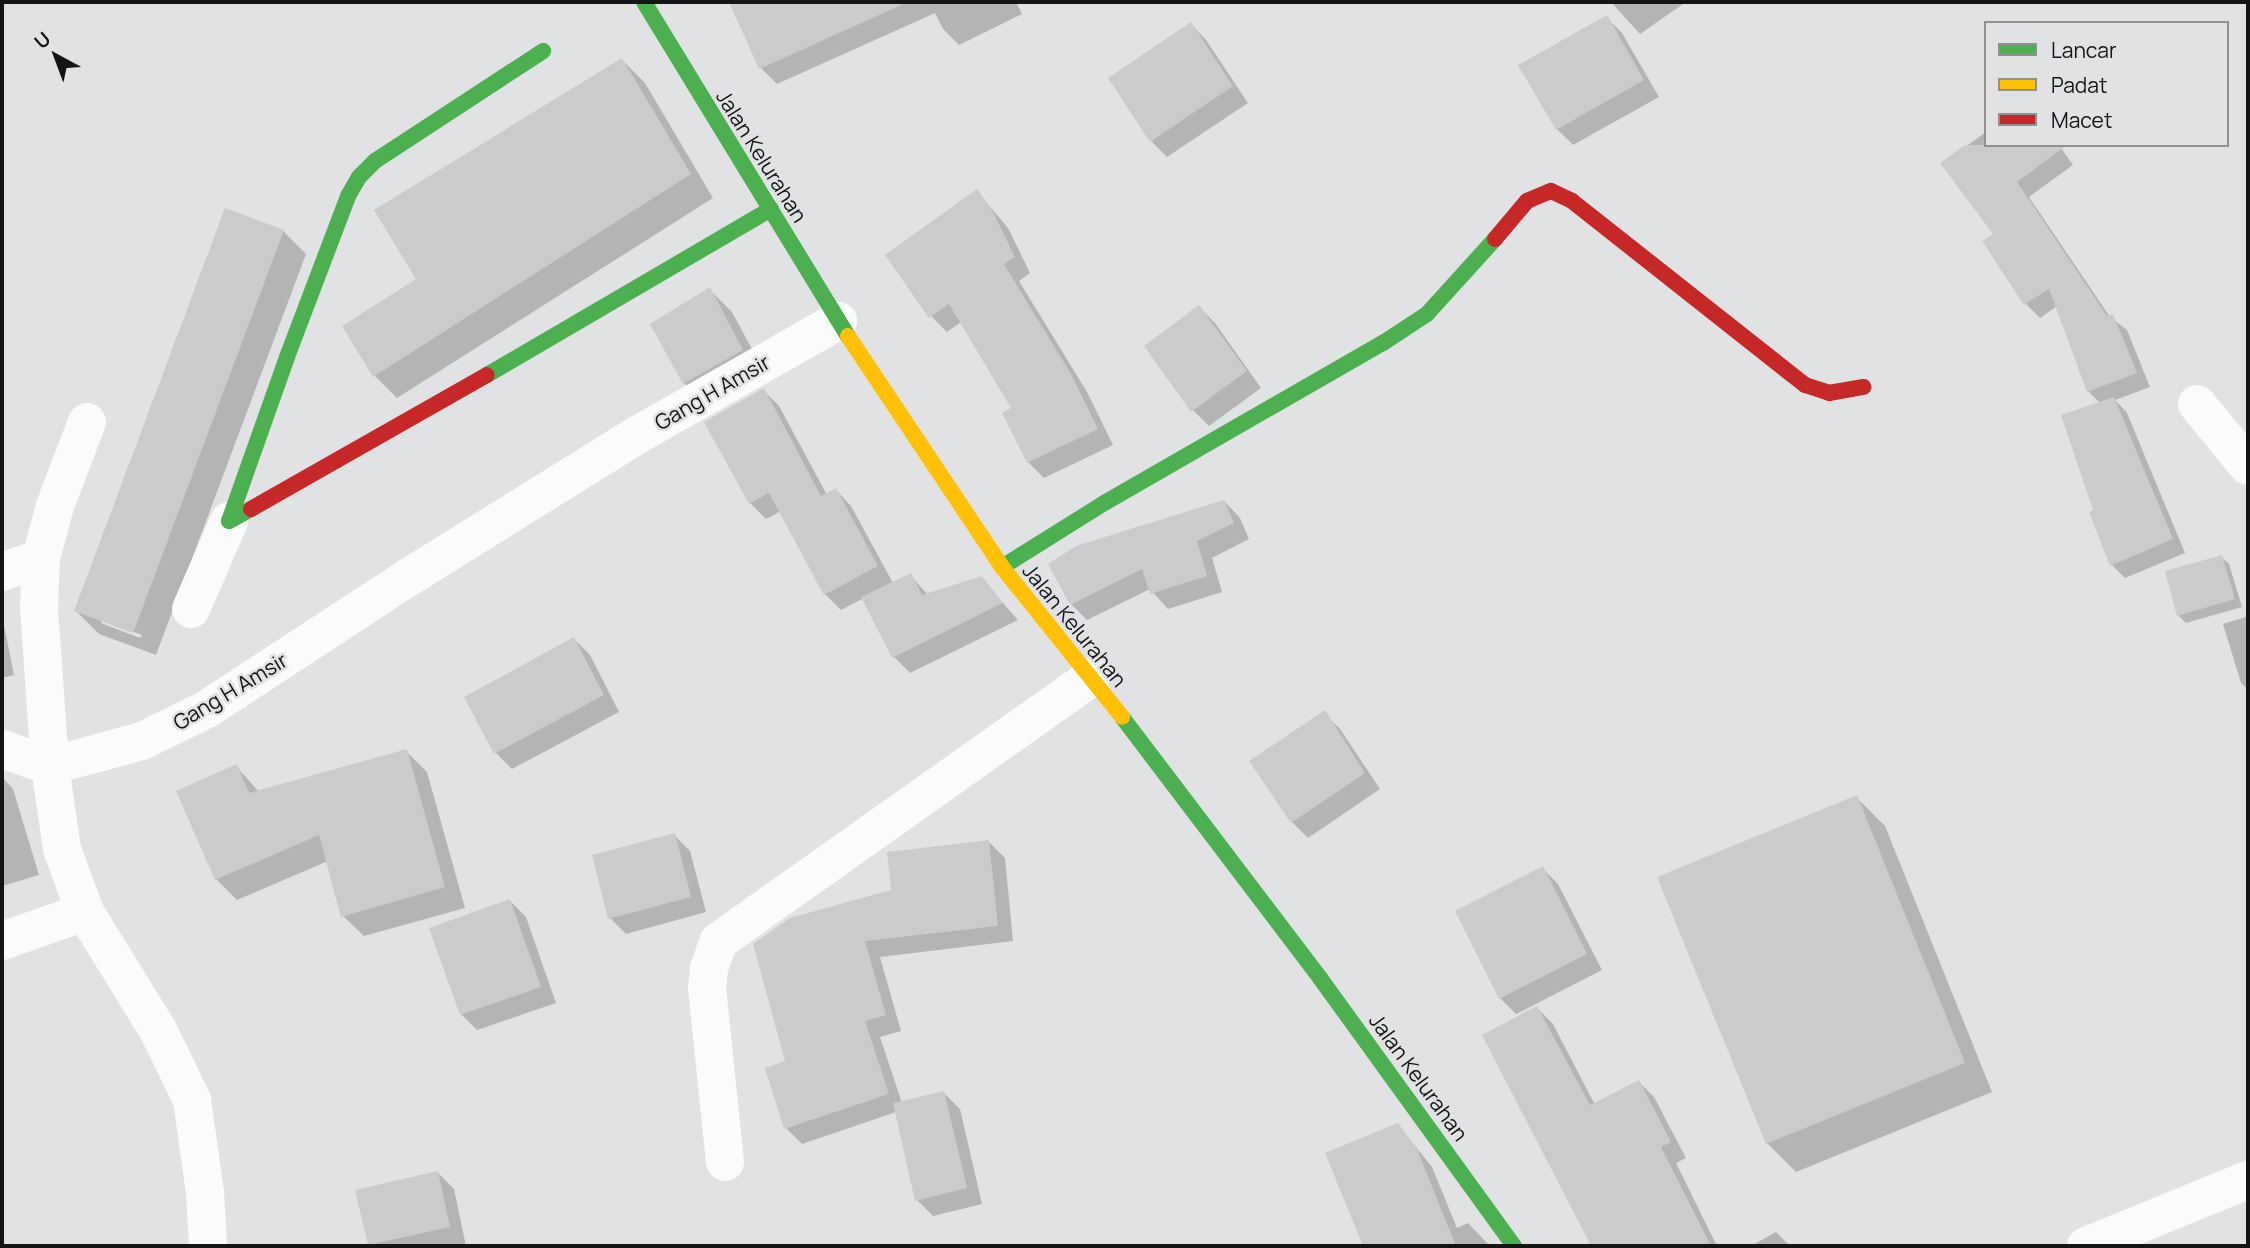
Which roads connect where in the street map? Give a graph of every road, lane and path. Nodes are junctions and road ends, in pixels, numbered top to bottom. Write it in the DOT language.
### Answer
graph roads {
  1 [pos="644,2"];
  2 [pos="543,51"];
  3 [pos="771,209"];
  4 [pos="838,321"];
  5 [pos="1863,387"];
  6 [pos="2197,404"];
  7 [pos="87,422"];
  8 [pos="2248,466"];
  9 [pos="229,521"];
  10 [pos="41,558"];
  11 [pos="1002,567"];
  12 [pos="2,572"];
  13 [pos="191,609"];
  14 [pos="1092,677"];
  15 [pos="2,749"];
  16 [pos="50,766"];
  17 [pos="85,912"];
  18 [pos="2,941"];
  19 [pos="725,1162"];
  20 [pos="2248,1180"];
  21 [pos="208,1246"];
  22 [pos="1514,1246"];
  23 [pos="2086,1246"];
  1 -- 3 [label="street, Jalan Kelurahan"];
  2 -- 9 [label="street"];
  3 -- 4 [label="street, Jalan Kelurahan"];
  3 -- 9 [label="street"];
  4 -- 11 [label="street, Jalan Kelurahan"];
  4 -- 16 [label="street, Gang H Amsir"];
  5 -- 11 [label="street"];
  6 -- 8 [label="street"];
  7 -- 10 [label="street"];
  9 -- 13 [label="street"];
  10 -- 12 [label="street"];
  10 -- 16 [label="street"];
  11 -- 14 [label="street, Jalan Kelurahan"];
  14 -- 19 [label="street"];
  14 -- 22 [label="street, Jalan Kelurahan"];
  15 -- 16 [label="street"];
  16 -- 17 [label="street"];
  17 -- 18 [label="street"];
  17 -- 21 [label="street"];
  20 -- 23 [label="street"];
}
